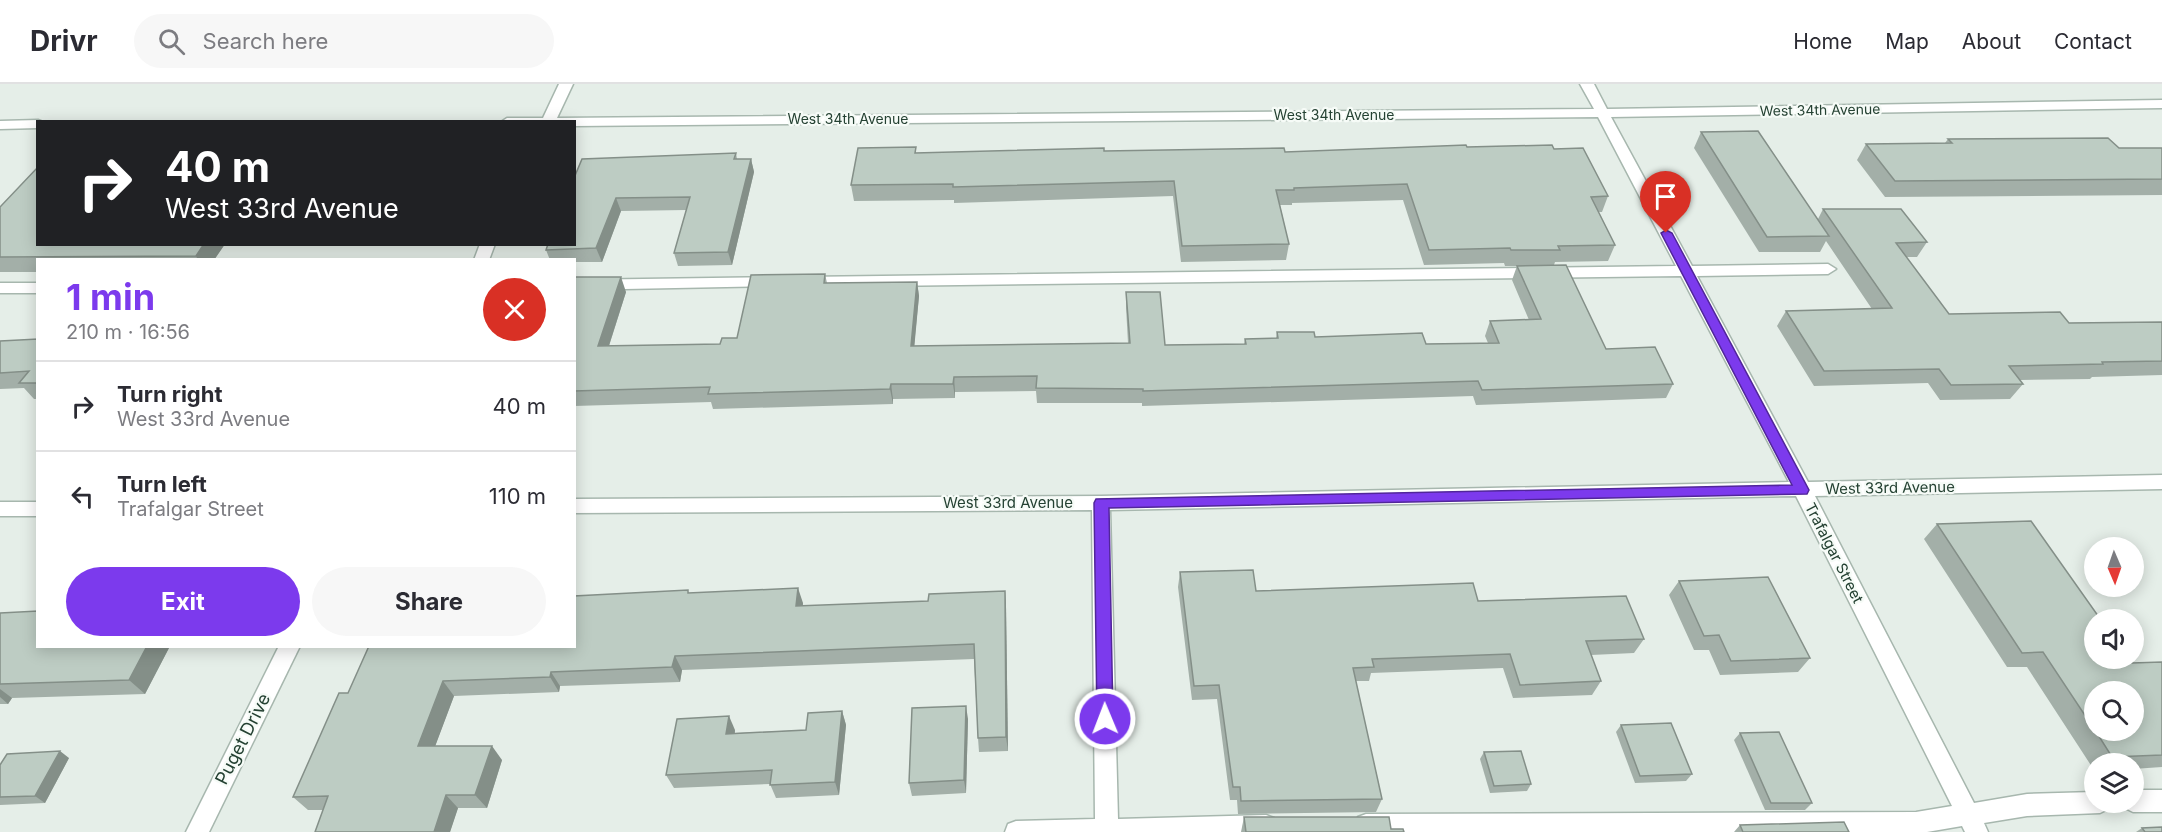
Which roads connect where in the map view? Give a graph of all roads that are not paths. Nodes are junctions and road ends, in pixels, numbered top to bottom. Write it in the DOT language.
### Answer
graph roads {
  1 [pos="566,84"];
  2 [pos="1587,84"];
  3 [pos="2162,104"];
  4 [pos="1603,113"];
  5 [pos="548,120"];
  6 [pos="576,121"];
  7 [pos="36,124"];
  8 [pos="0,125"];
  9 [pos="1828,269"];
  10 [pos="1686,271"];
  11 [pos="576,285"];
  12 [pos="0,288"];
  13 [pos="36,288"];
  14 [pos="2162,482"];
  15 [pos="1802,490"];
  16 [pos="1101,503"];
  17 [pos="576,506"];
  18 [pos="0,509"];
  19 [pos="36,509"];
  20 [pos="289,648"];
  21 [pos="2144,801"];
  22 [pos="2162,801"];
  23 [pos="2084,803"];
  24 [pos="1973,823"];
  25 [pos="1346,825"];
  26 [pos="1288,826"];
  27 [pos="1545,827"];
  28 [pos="1107,831"];
  29 [pos="197,832"];
  30 [pos="1016,832"];
  1 -- 5 [label="street"];
  2 -- 4 [label="street, Trafalgar Street"];
  3 -- 4 [label="street, West 34th Avenue"];
  4 -- 6 [label="street, West 34th Avenue"];
  4 -- 10 [label="street, Trafalgar Street"];
  7 -- 8 [label="street"];
  9 -- 10 [label="street"];
  10 -- 11 [label="street"];
  10 -- 15 [label="street, Trafalgar Street"];
  12 -- 13 [label="street"];
  14 -- 15 [label="street, West 33rd Avenue"];
  15 -- 16 [label="street, West 33rd Avenue"];
  15 -- 24 [label="street, Trafalgar Street"];
  16 -- 17 [label="street, West 33rd Avenue"];
  16 -- 28 [label="street"];
  18 -- 19 [label="street"];
  20 -- 29 [label="street, Puget Drive"];
  21 -- 22 [label="street"];
  23 -- 24 [label="street"];
  24 -- 27 [label="street"];
  25 -- 27 [label="street"];
  26 -- 28 [label="street"];
  28 -- 30 [label="street"];
}
